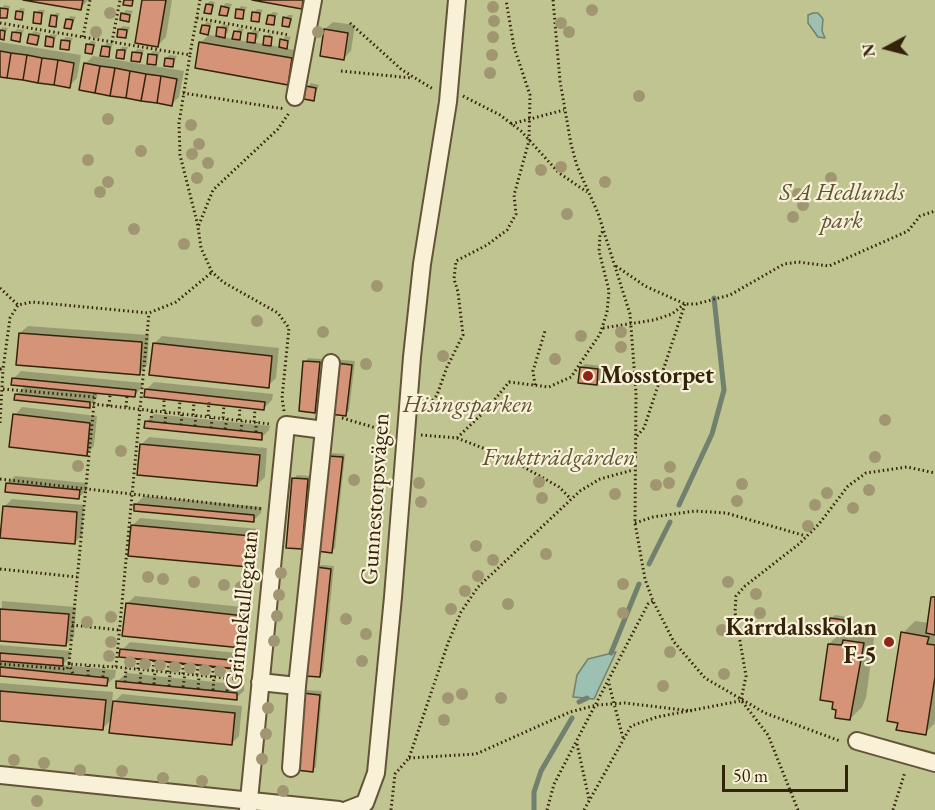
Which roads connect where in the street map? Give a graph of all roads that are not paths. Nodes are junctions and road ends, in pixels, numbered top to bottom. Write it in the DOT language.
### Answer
graph roads {
  1 [pos="313,0"];
  2 [pos="457,0"];
  3 [pos="296,97"];
  4 [pos="332,363"];
  5 [pos="325,423"];
  6 [pos="260,681"];
  7 [pos="297,686"];
  8 [pos="857,741"];
  9 [pos="935,763"];
  10 [pos="291,768"];
  11 [pos="0,774"];
  12 [pos="249,804"];
  13 [pos="339,810"];
  14 [pos="347,810"];
  1 -- 3 [label="street"];
  2 -- 14 [label="street, Gunnestorpsvägen"];
  4 -- 5 [label="street"];
  5 -- 6 [label="street, Grinnekullegatan"];
  5 -- 7 [label="street"];
  6 -- 7 [label="street"];
  6 -- 12 [label="street, Grinnekullegatan"];
  7 -- 10 [label="street"];
  8 -- 9 [label="street"];
  11 -- 12 [label="street"];
  12 -- 13 [label="street"];
}
